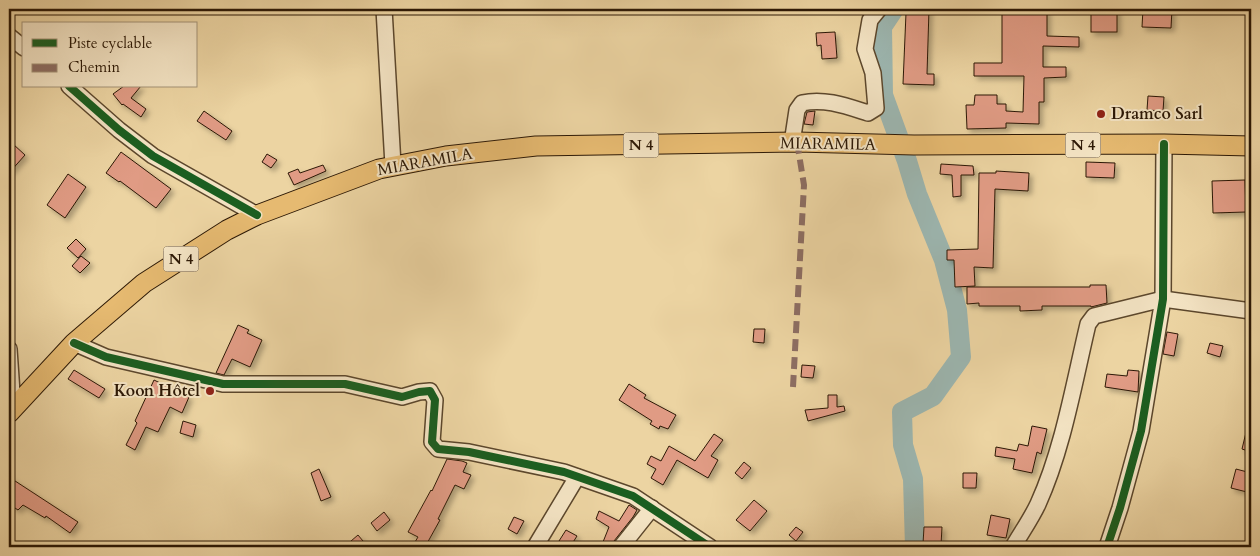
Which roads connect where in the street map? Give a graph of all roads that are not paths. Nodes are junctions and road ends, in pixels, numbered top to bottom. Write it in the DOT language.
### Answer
graph roads {
  1 [pos="384,9"];
  2 [pos="879,9"];
  3 [pos="9,36"];
  4 [pos="22,46"];
  5 [pos="71,88"];
  6 [pos="792,142"];
  7 [pos="1164,144"];
  8 [pos="1251,146"];
  9 [pos="393,165"];
  10 [pos="257,215"];
  11 [pos="1163,298"];
  12 [pos="1251,311"];
  13 [pos="74,343"];
  14 [pos="9,349"];
  15 [pos="11,410"];
  16 [pos="577,477"];
  17 [pos="652,508"];
  18 [pos="535,547"];
  19 [pos="621,547"];
  20 [pos="710,547"];
  21 [pos="1013,547"];
  22 [pos="1106,547"];
  1 -- 9 [label="street"];
  2 -- 6 [label="street"];
  3 -- 4 [label="street"];
  5 -- 10 [label="street"];
  6 -- 7 [label="main road, MIARAMILA / N 4"];
  6 -- 9 [label="main road, MIARAMILA / N 4"];
  7 -- 8 [label="main road, N 4"];
  7 -- 11 [label="street"];
  9 -- 10 [label="main road, MIARAMILA / N 4"];
  10 -- 13 [label="main road, MIARAMILA / N 4"];
  11 -- 12 [label="street"];
  11 -- 21 [label="street"];
  11 -- 22 [label="street"];
  13 -- 15 [label="main road, MIARAMILA / N 4"];
  13 -- 16 [label="street"];
  14 -- 15 [label="street"];
  16 -- 17 [label="street"];
  16 -- 18 [label="street"];
  17 -- 19 [label="street"];
  17 -- 20 [label="street"];
}
